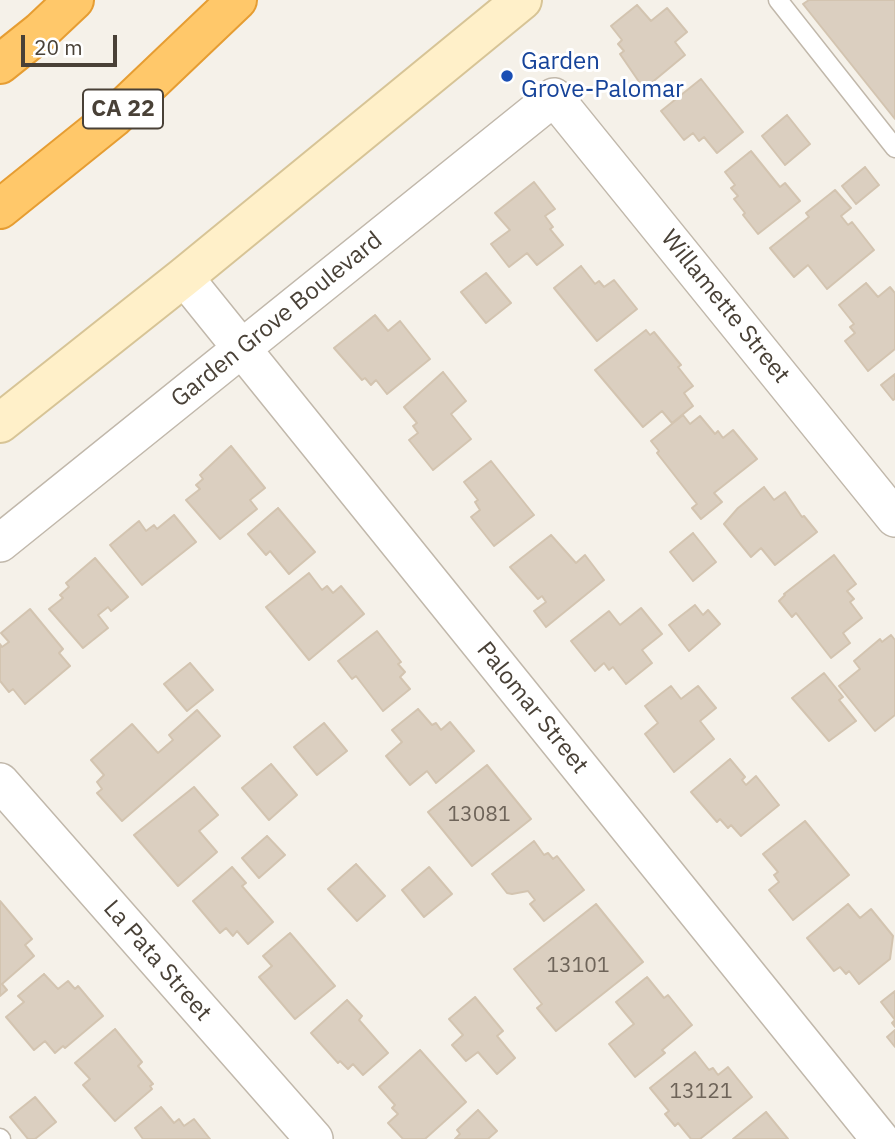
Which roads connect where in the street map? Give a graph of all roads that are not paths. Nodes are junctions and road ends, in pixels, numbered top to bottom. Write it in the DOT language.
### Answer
graph roads {
  1 [pos="74,0"];
  2 [pos="237,0"];
  3 [pos="522,0"];
  4 [pos="778,0"];
  5 [pos="0,64"];
  6 [pos="554,97"];
  7 [pos="895,148"];
  8 [pos="0,209"];
  9 [pos="184,277"];
  10 [pos="242,348"];
  11 [pos="0,423"];
  12 [pos="895,518"];
  13 [pos="0,543"];
  14 [pos="0,782"];
  15 [pos="314,1139"];
  16 [pos="880,1139"];
  1 -- 5 [label="highway"];
  2 -- 8 [label="highway, CA 22"];
  3 -- 9 [label="main road"];
  4 -- 7 [label="lane"];
  6 -- 10 [label="street, Garden Grove Boulevard"];
  6 -- 12 [label="street, Willamette Street"];
  9 -- 10 [label="street, Palomar Street"];
  9 -- 11 [label="main road"];
  10 -- 13 [label="street, Garden Grove Boulevard"];
  10 -- 16 [label="street, Palomar Street"];
  14 -- 15 [label="street, La Pata Street"];
}
